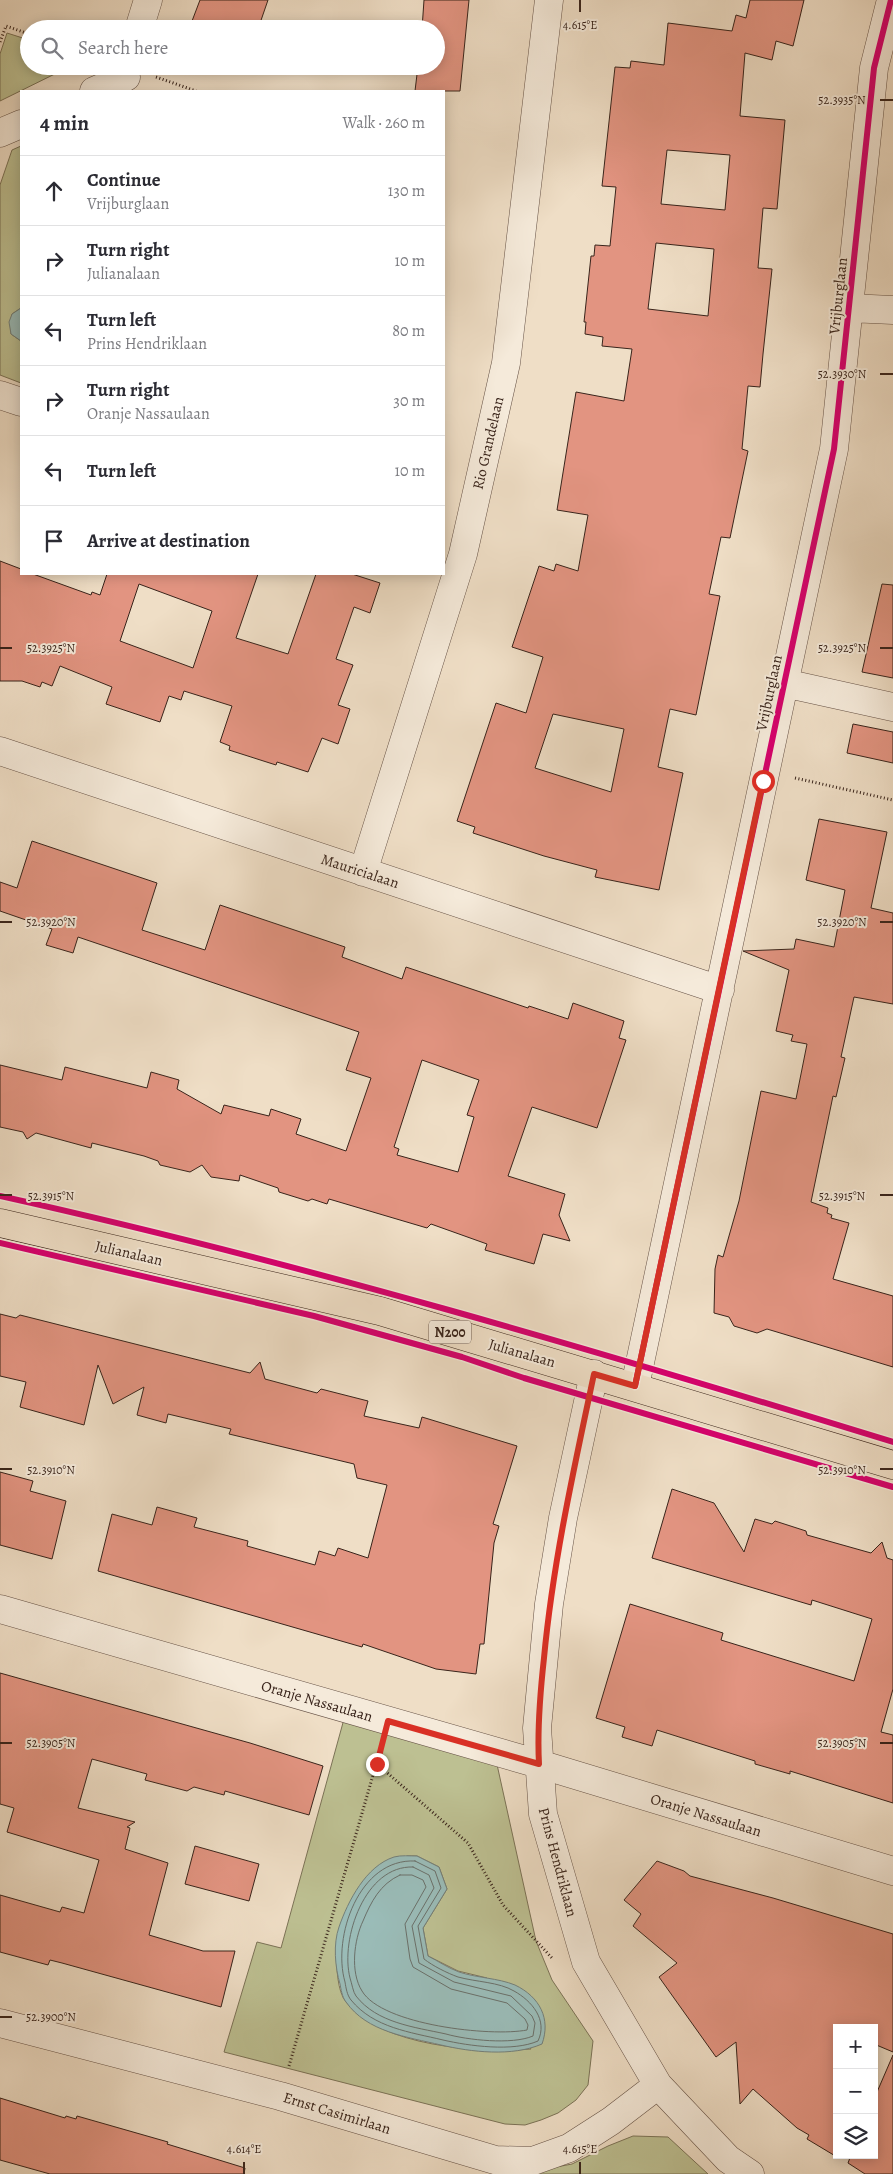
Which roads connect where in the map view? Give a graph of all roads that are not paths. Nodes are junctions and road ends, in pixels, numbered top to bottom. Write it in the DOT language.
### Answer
graph roads {
  1 [pos="148,0"];
  2 [pos="549,0"];
  3 [pos="891,0"];
  4 [pos="142,20"];
  5 [pos="129,76"];
  6 [pos="96,90"];
  7 [pos="20,124"];
  8 [pos="0,133"];
  9 [pos="849,308"];
  10 [pos="893,310"];
  11 [pos="0,394"];
  12 [pos="20,402"];
  13 [pos="454,550"];
  14 [pos="784,683"];
  15 [pos="893,707"];
  16 [pos="0,751"];
  17 [pos="363,872"];
  18 [pos="720,990"];
  19 [pos="0,1222"];
  20 [pos="594,1374"];
  21 [pos="635,1386"];
  22 [pos="893,1465"];
  23 [pos="0,1609"];
  24 [pos="539,1764"];
  25 [pos="893,1871"];
  26 [pos="0,2023"];
  27 [pos="658,2085"];
  28 [pos="750,2174"];
  1 -- 4 [label="street"];
  2 -- 13 [label="street, Rio Grandelaan"];
  3 -- 9 [label="street, Vrijburglaan"];
  5 -- 6 [label="street"];
  7 -- 8 [label="street"];
  9 -- 10 [label="street"];
  9 -- 14 [label="street, Vrijburglaan"];
  11 -- 12 [label="street"];
  13 -- 17 [label="street, Rio Grandelaan"];
  14 -- 15 [label="street"];
  14 -- 18 [label="street, Vrijburglaan"];
  16 -- 17 [label="street, Mauricialaan"];
  17 -- 18 [label="street, Mauricialaan"];
  18 -- 21 [label="street, Vrijburglaan"];
  19 -- 20 [label="main road, Julianalaan / N200"];
  20 -- 21 [label="main road, Julianalaan / N200"];
  20 -- 24 [label="street, Prins Hendriklaan"];
  21 -- 22 [label="main road, Julianalaan / N200"];
  23 -- 24 [label="street, Oranje Nassaulaan"];
  24 -- 25 [label="street, Oranje Nassaulaan"];
  24 -- 27 [label="street, Prins Hendriklaan"];
  26 -- 27 [label="street, Ernst Casimirlaan"];
  27 -- 28 [label="street, Prins Hendriklaan"];
}
